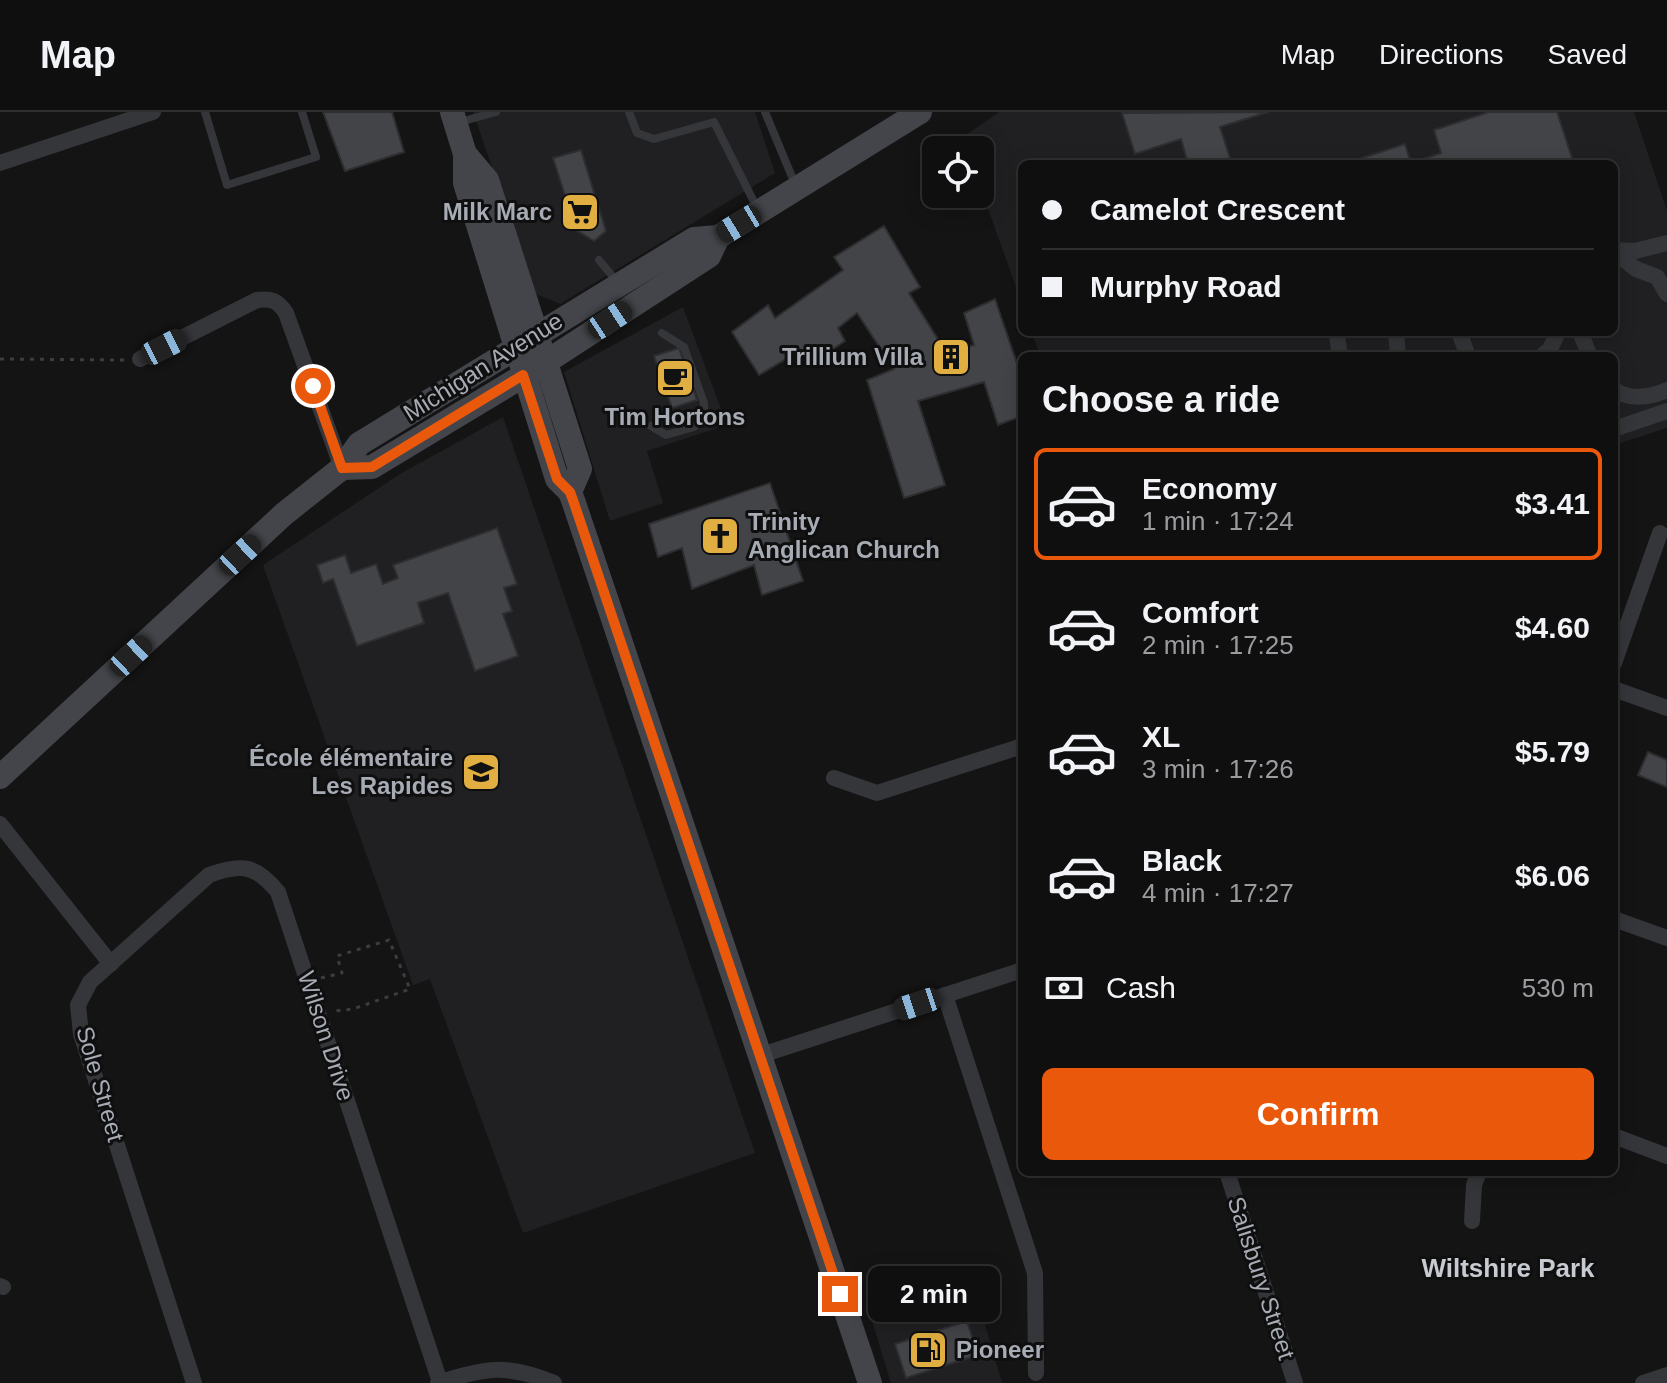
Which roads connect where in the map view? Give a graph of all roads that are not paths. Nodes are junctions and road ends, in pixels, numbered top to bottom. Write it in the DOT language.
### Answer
graph roads {
  1 [pos="153,112"];
  2 [pos="205,112"];
  3 [pos="302,112"];
  4 [pos="496,112"];
  5 [pos="629,112"];
  6 [pos="765,112"];
  7 [pos="920,112"];
  8 [pos="454,118"];
  9 [pos="0,163"];
  10 [pos="797,188"];
  11 [pos="759,212"];
  12 [pos="718,237"];
  13 [pos="1667,243"];
  14 [pos="1618,251"];
  15 [pos="1618,254"];
  16 [pos="599,260"];
  17 [pos="619,284"];
  18 [pos="1667,294"];
  19 [pos="662,333"];
  20 [pos="526,340"];
  21 [pos="140,359"];
  22 [pos="546,362"];
  23 [pos="523,375"];
  24 [pos="1667,390"];
  25 [pos="1618,392"];
  26 [pos="1667,411"];
  27 [pos="651,426"];
  28 [pos="1618,428"];
  29 [pos="342,468"];
  30 [pos="570,492"];
  31 [pos="1660,533"];
  32 [pos="1618,652"];
  33 [pos="1618,690"];
  34 [pos="1667,708"];
  35 [pos="1018,747"];
  36 [pos="0,777"];
  37 [pos="834,778"];
  38 [pos="0,824"];
  39 [pos="1618,920"];
  40 [pos="1667,938"];
  41 [pos="111,964"];
  42 [pos="1018,971"];
  43 [pos="945,995"];
  44 [pos="762,1055"];
  45 [pos="1618,1138"];
  46 [pos="1667,1156"];
  47 [pos="1228,1176"];
  48 [pos="1477,1176"];
  49 [pos="1472,1221"];
  50 [pos="1036,1373"];
  51 [pos="1667,1375"];
  52 [pos="194,1383"];
  53 [pos="439,1383"];
  54 [pos="554,1383"];
  55 [pos="870,1383"];
  56 [pos="1295,1383"];
  57 [pos="1643,1383"];
  1 -- 9 [label="street"];
  2 -- 3 [label="lane"];
  4 -- 8 [label="lane"];
  5 -- 11 [label="lane"];
  6 -- 10 [label="lane"];
  7 -- 10 [label="main road, Michigan Avenue"];
  8 -- 20 [label="main road"];
  10 -- 11 [label="main road, Michigan Avenue"];
  11 -- 12 [label="main road, Michigan Avenue"];
  12 -- 17 [label="main road, Michigan Avenue"];
  12 -- 22 [label="main road, Michigan Avenue"];
  13 -- 14 [label="street"];
  15 -- 18 [label="street"];
  16 -- 17 [label="lane"];
  17 -- 20 [label="main road, Michigan Avenue"];
  19 -- 27 [label="lane"];
  20 -- 22 [label="main road"];
  20 -- 23 [label="main road"];
  20 -- 29 [label="main road, Michigan Avenue"];
  21 -- 29 [label="street"];
  22 -- 23 [label="main road, Michigan Avenue"];
  22 -- 30 [label="main road"];
  23 -- 29 [label="main road, Michigan Avenue"];
  23 -- 30 [label="main road"];
  24 -- 25 [label="street"];
  26 -- 28 [label="street"];
  29 -- 36 [label="main road, Michigan Avenue"];
  30 -- 44 [label="main road"];
  31 -- 32 [label="street"];
  33 -- 34 [label="street"];
  35 -- 37 [label="street"];
  38 -- 41 [label="street"];
  39 -- 40 [label="street"];
  41 -- 52 [label="street, Sole Street"];
  41 -- 53 [label="street, Wilson Drive"];
  42 -- 43 [label="street"];
  43 -- 44 [label="street"];
  43 -- 50 [label="street"];
  44 -- 55 [label="main road"];
  45 -- 46 [label="street"];
  47 -- 56 [label="street, Salisbury Street"];
  48 -- 49 [label="street"];
  51 -- 57 [label="street"];
  53 -- 54 [label="street"];
}
